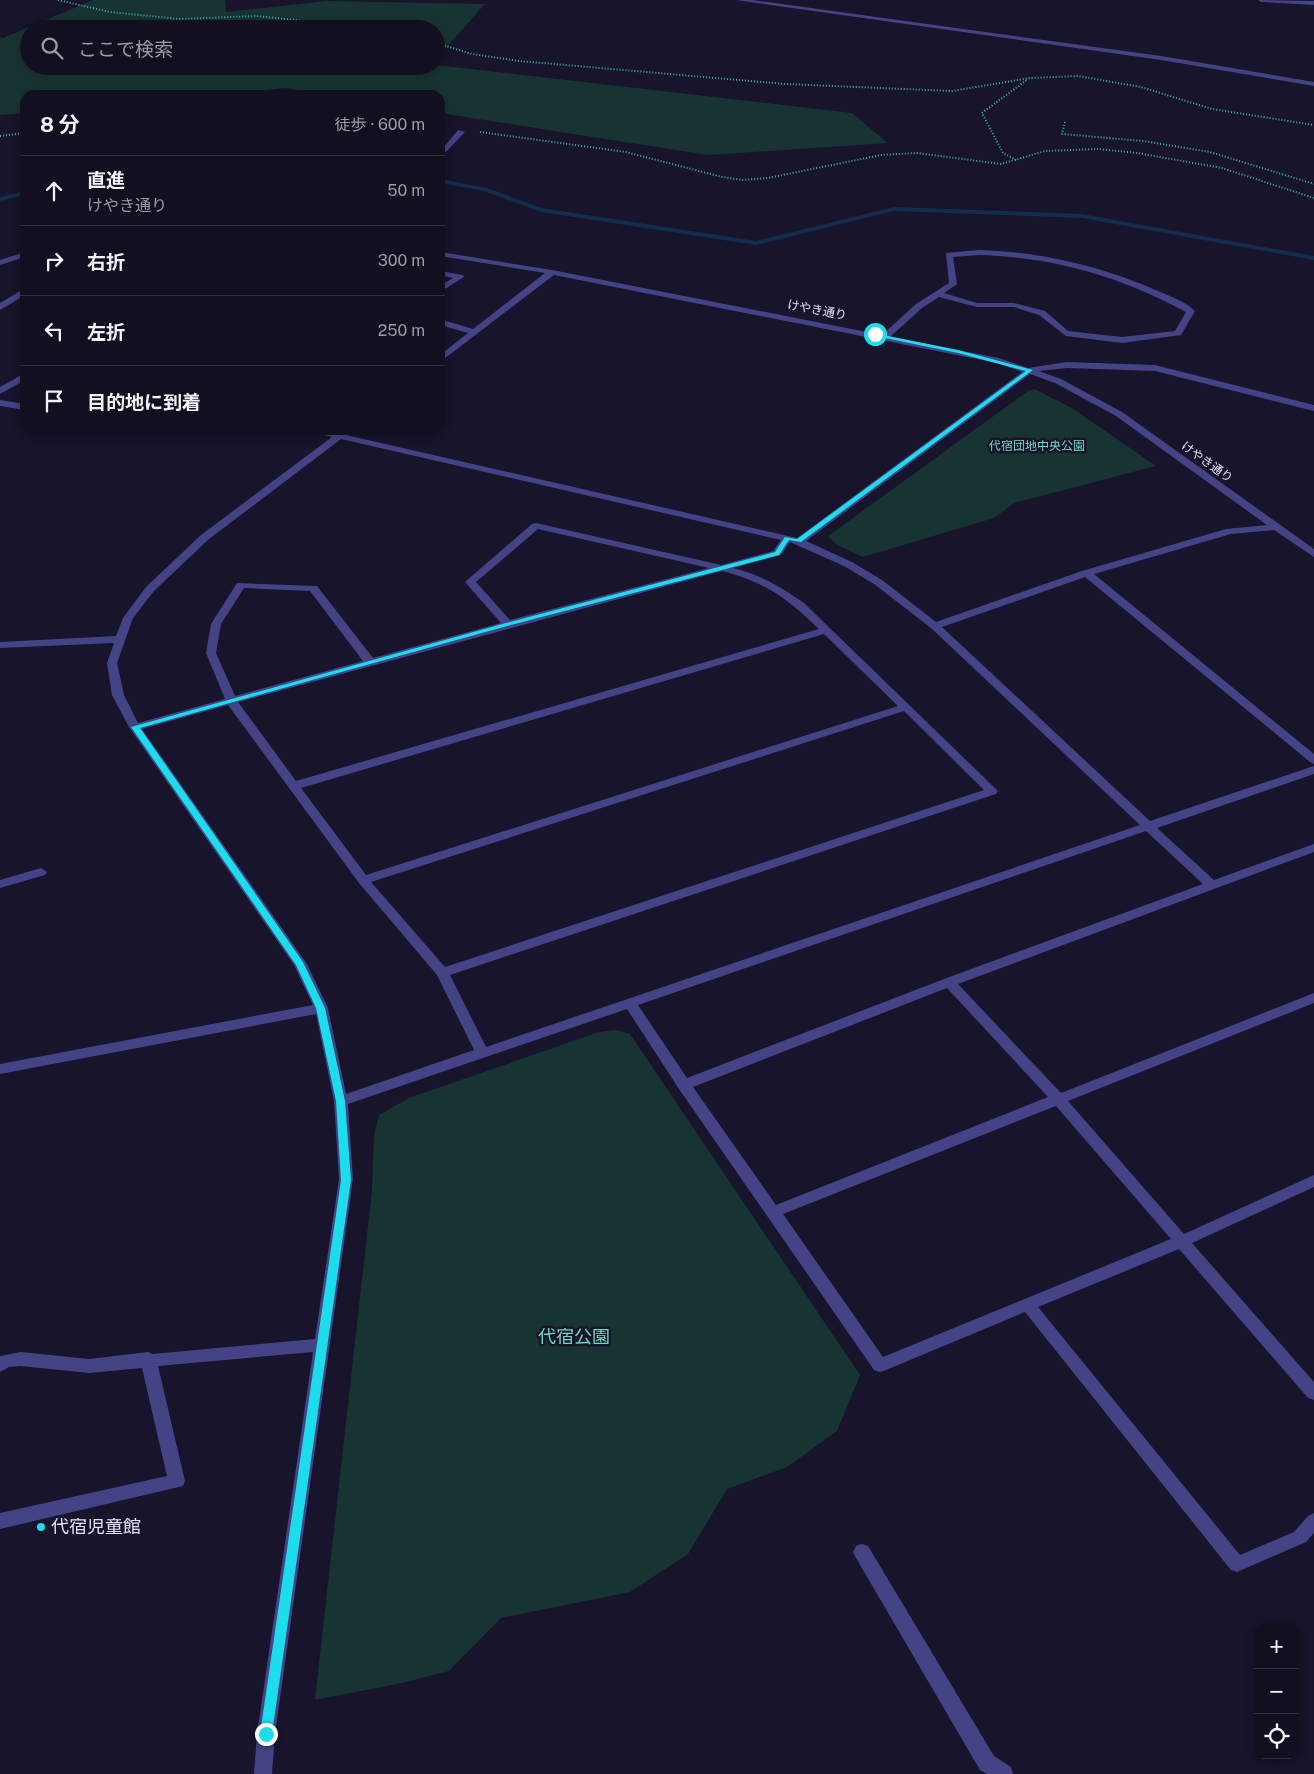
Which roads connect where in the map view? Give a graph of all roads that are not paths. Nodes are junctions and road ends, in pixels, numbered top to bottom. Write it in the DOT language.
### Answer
graph roads {
  1 [pos="739,0"];
  2 [pos="1261,0"];
  3 [pos="1313,4"];
  4 [pos="1314,84"];
  5 [pos="461,132"];
  6 [pos="445,150"];
  7 [pos="445,255"];
  8 [pos="20,256"];
  9 [pos="0,263"];
  10 [pos="552,272"];
  11 [pos="445,274"];
  12 [pos="445,286"];
  13 [pos="938,294"];
  14 [pos="20,295"];
  15 [pos="0,307"];
  16 [pos="445,323"];
  17 [pos="475,332"];
  18 [pos="885,337"];
  19 [pos="445,355"];
  20 [pos="1030,370"];
  21 [pos="20,379"];
  22 [pos="0,391"];
  23 [pos="0,403"];
  24 [pos="20,406"];
  25 [pos="1314,408"];
  26 [pos="340,435"];
  27 [pos="351,435"];
  28 [pos="1276,527"];
  29 [pos="793,539"];
  30 [pos="1314,554"];
  31 [pos="724,568"];
  32 [pos="1086,573"];
  33 [pos="508,624"];
  34 [pos="935,626"];
  35 [pos="826,630"];
  36 [pos="120,639"];
  37 [pos="0,645"];
  38 [pos="370,662"];
  39 [pos="230,702"];
  40 [pos="906,707"];
  41 [pos="135,727"];
  42 [pos="1314,760"];
  43 [pos="1314,770"];
  44 [pos="294,786"];
  45 [pos="1148,827"];
  46 [pos="1314,848"];
  47 [pos="41,872"];
  48 [pos="363,880"];
  49 [pos="0,884"];
  50 [pos="1212,886"];
  51 [pos="442,973"];
  52 [pos="949,982"];
  53 [pos="1314,998"];
  54 [pos="629,1002"];
  55 [pos="321,1008"];
  56 [pos="482,1052"];
  57 [pos="0,1070"];
  58 [pos="684,1084"];
  59 [pos="1058,1100"];
  60 [pos="341,1101"];
  61 [pos="1314,1181"];
  62 [pos="773,1212"];
  63 [pos="1180,1242"];
  64 [pos="1028,1305"];
  65 [pos="321,1345"];
  66 [pos="148,1359"];
  67 [pos="0,1365"];
  68 [pos="1314,1393"];
  69 [pos="0,1521"];
  70 [pos="1314,1521"];
  71 [pos="862,1552"];
  72 [pos="262,1774"];
  73 [pos="1004,1774"];
  1 -- 4 [label="street"];
  2 -- 3 [label="street"];
  5 -- 6 [label="street"];
  7 -- 10 [label="street, けやき通り"];
  8 -- 9 [label="street"];
  10 -- 17 [label="street"];
  10 -- 18 [label="street, けやき通り"];
  11 -- 12 [label="street"];
  13 -- 13 [label="street"];
  13 -- 18 [label="street"];
  14 -- 15 [label="street"];
  16 -- 17 [label="street"];
  17 -- 19 [label="street"];
  18 -- 20 [label="street, けやき通り"];
  20 -- 25 [label="street"];
  20 -- 28 [label="street, けやき通り"];
  20 -- 29 [label="street"];
  21 -- 22 [label="street"];
  23 -- 24 [label="street"];
  26 -- 36 [label="street"];
  27 -- 29 [label="street"];
  28 -- 30 [label="street, けやき通り"];
  28 -- 32 [label="street"];
  29 -- 31 [label="street"];
  29 -- 34 [label="street"];
  31 -- 33 [label="street"];
  31 -- 33 [label="street"];
  31 -- 35 [label="street"];
  32 -- 34 [label="street"];
  32 -- 42 [label="street"];
  33 -- 38 [label="street"];
  34 -- 45 [label="street"];
  35 -- 40 [label="street"];
  35 -- 44 [label="street"];
  36 -- 37 [label="street"];
  36 -- 41 [label="street"];
  38 -- 39 [label="street"];
  38 -- 39 [label="street"];
  39 -- 41 [label="street"];
  39 -- 44 [label="street"];
  40 -- 48 [label="street"];
  40 -- 51 [label="street"];
  41 -- 55 [label="street"];
  43 -- 45 [label="street"];
  44 -- 48 [label="street"];
  45 -- 50 [label="street"];
  45 -- 54 [label="street"];
  46 -- 50 [label="street"];
  47 -- 49 [label="street"];
  48 -- 51 [label="street"];
  50 -- 52 [label="street"];
  51 -- 56 [label="street"];
  52 -- 58 [label="street"];
  52 -- 59 [label="street"];
  53 -- 59 [label="street"];
  54 -- 56 [label="street"];
  54 -- 58 [label="street"];
  55 -- 57 [label="street"];
  55 -- 60 [label="street"];
  56 -- 60 [label="street"];
  58 -- 62 [label="street"];
  59 -- 62 [label="street"];
  59 -- 63 [label="street"];
  60 -- 65 [label="street"];
  61 -- 63 [label="street"];
  62 -- 64 [label="street"];
  63 -- 64 [label="street"];
  63 -- 68 [label="street"];
  64 -- 70 [label="street"];
  65 -- 66 [label="street"];
  65 -- 72 [label="street"];
  66 -- 67 [label="street"];
  66 -- 69 [label="street"];
  71 -- 73 [label="street"];
}
